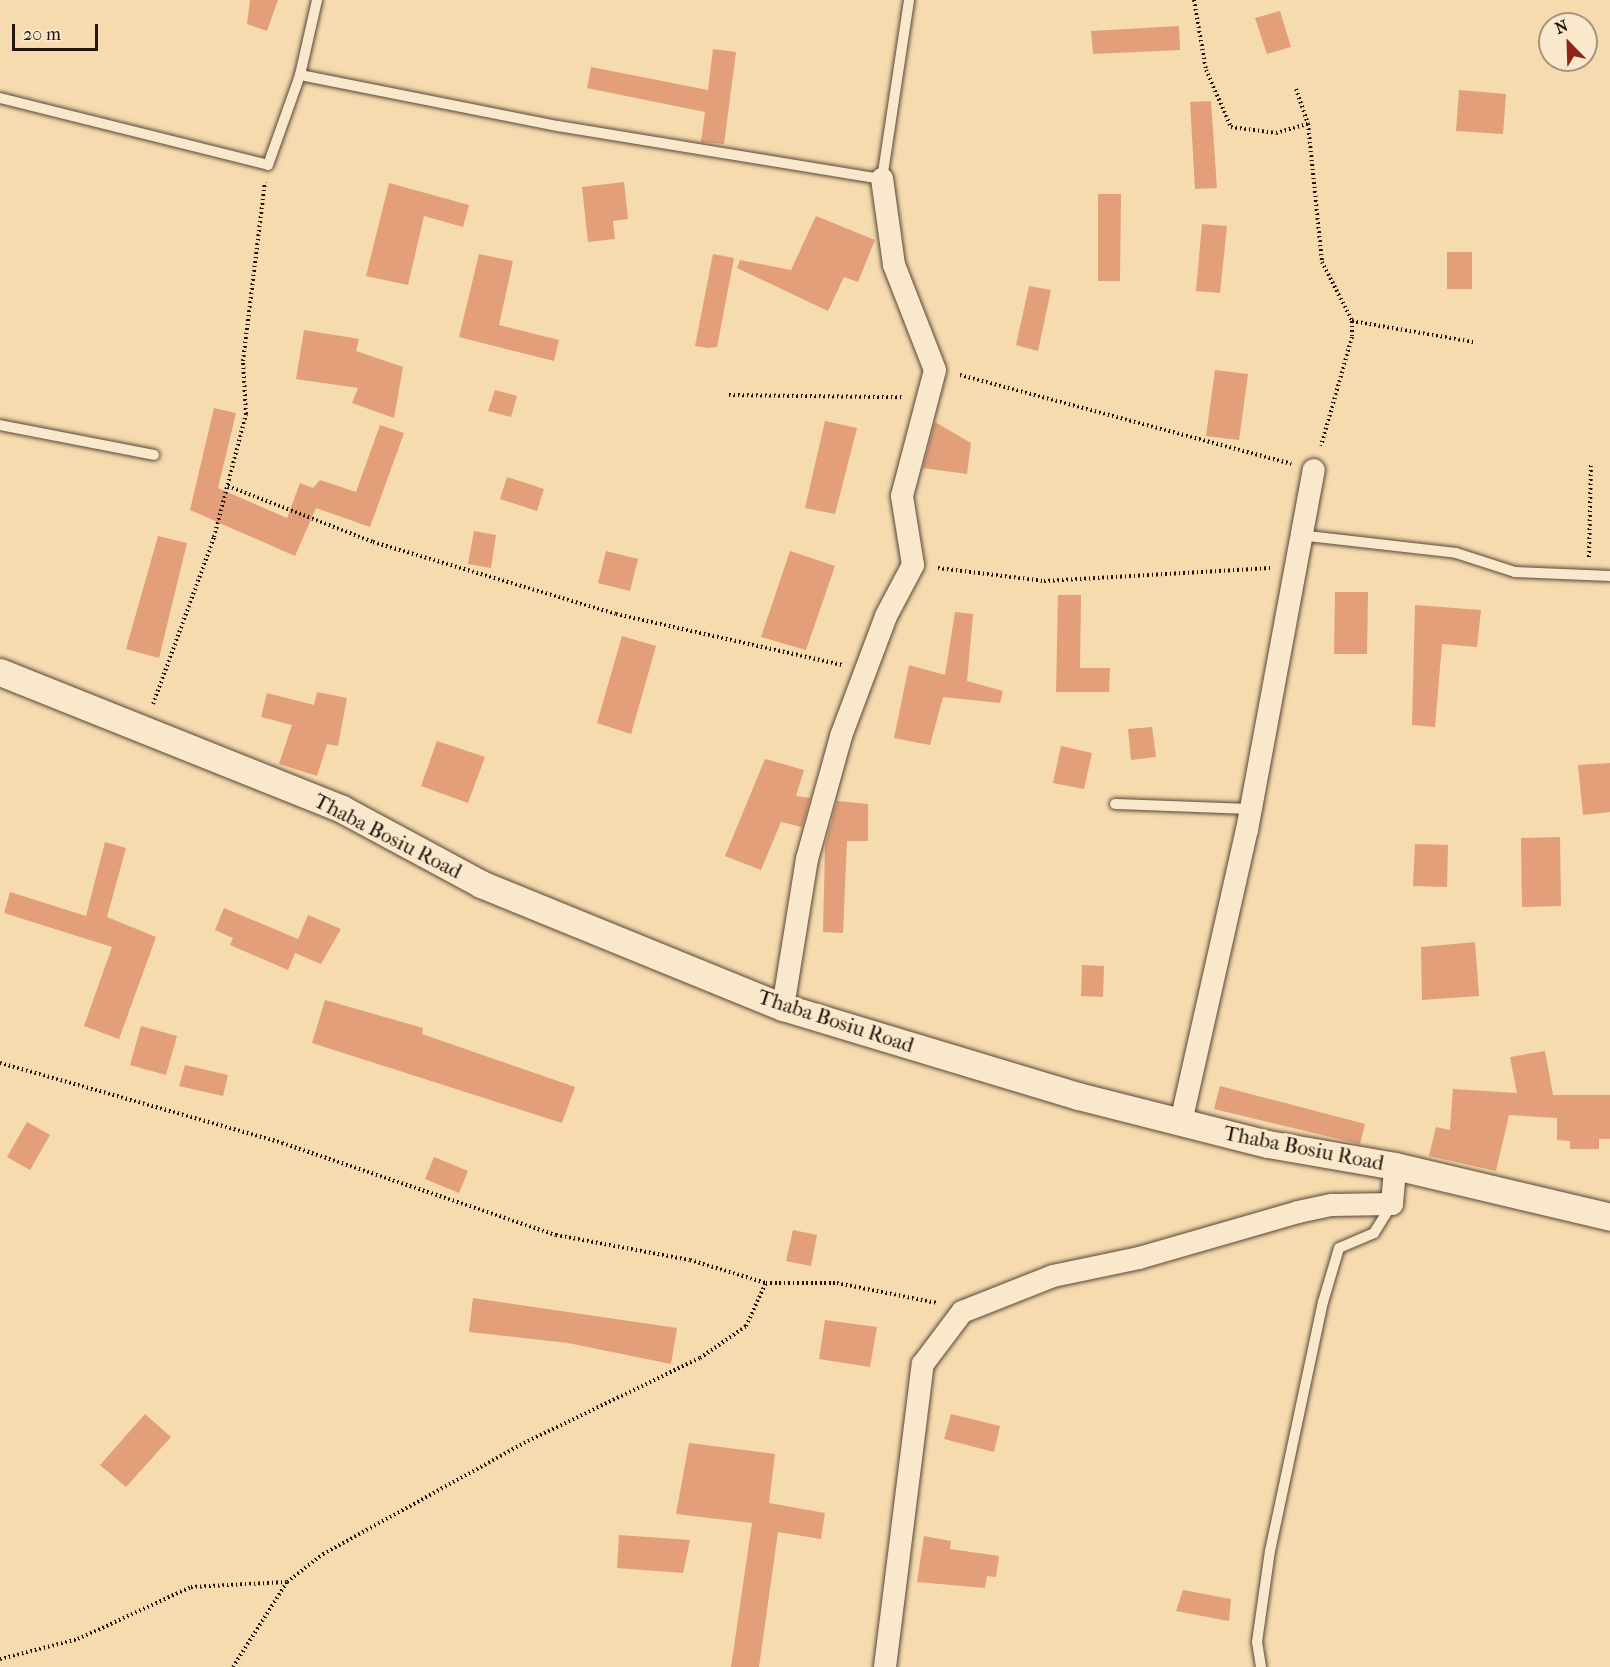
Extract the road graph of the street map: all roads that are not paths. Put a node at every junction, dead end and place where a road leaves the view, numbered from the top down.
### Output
1 (317, 0) edge
2 (909, 0) edge
3 (300, 75) junction
4 (0, 98) edge
5 (882, 179) junction
6 (0, 425) edge
7 (154, 455) dead end
8 (1314, 470) road end
9 (1299, 535) junction
10 (1610, 576) edge
11 (0, 672) edge
12 (1115, 804) dead end
13 (1251, 809) junction
14 (783, 1008) junction
15 (1181, 1122) junction
16 (1395, 1166) junction
17 (1392, 1204) junction
18 (1610, 1217) edge
19 (885, 1667) edge
20 (1261, 1667) edge

1 - 3 lane
2 - 5 lane
3 - 4 lane
3 - 5 lane
5 - 14 street
6 - 7 lane
8 - 9 street
9 - 10 lane
9 - 13 street
11 - 14 street, Thaba Bosiu Road
12 - 13 lane
13 - 15 street
14 - 15 street, Thaba Bosiu Road
15 - 16 street, Thaba Bosiu Road
16 - 17 street
16 - 18 street, Thaba Bosiu Road
17 - 19 street
17 - 20 lane

